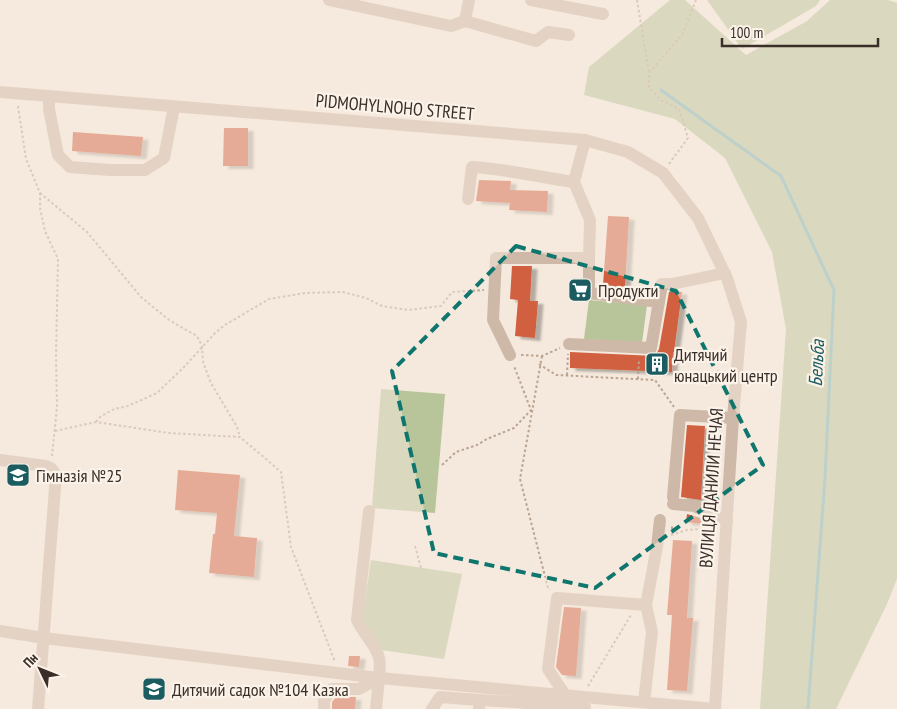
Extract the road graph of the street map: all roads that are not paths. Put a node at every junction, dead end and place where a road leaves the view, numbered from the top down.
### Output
1 (329, 0) edge
2 (469, 0) edge
3 (531, 0) edge
4 (603, 14) dead end
5 (465, 21) junction
6 (569, 36) dead end
7 (0, 92) edge
8 (49, 96) junction
9 (174, 107) junction
10 (585, 140) junction
11 (574, 182) junction
12 (468, 199) dead end
13 (589, 258) junction
14 (725, 273) junction
15 (659, 302) junction
16 (569, 344) road end
17 (510, 355) road end
18 (733, 418) junction
19 (0, 460) edge
20 (369, 511) dead end
21 (660, 520) dead end
22 (727, 523) junction
23 (646, 605) junction
24 (0, 631) edge
25 (44, 638) junction
26 (379, 678) junction
27 (565, 695) junction
28 (585, 702) edge
29 (644, 702) junction
30 (479, 704) edge
31 (627, 705) edge
32 (530, 706) edge
33 (38, 709) edge
34 (324, 709) edge
35 (376, 709) edge
36 (432, 709) edge
37 (715, 709) edge

1 - 5 street
2 - 5 street
3 - 4 street
5 - 6 street
7 - 8 street, PIDMOHYLNOHO STREET
8 - 9 street, PIDMOHYLNOHO STREET
8 - 9 street
9 - 10 street, PIDMOHYLNOHO STREET
10 - 11 street
10 - 14 street, PIDMOHYLNOHO STREET
11 - 12 street
11 - 13 street
13 - 15 street
13 - 17 street
14 - 15 street
14 - 18 street, ВУЛИЦЯ ДАНИЛИ НЕЧАЯ
15 - 16 street
18 - 22 street, ВУЛИЦЯ ДАНИЛИ НЕЧАЯ
18 - 22 street
19 - 25 street
20 - 26 street
21 - 23 street
22 - 37 street, ВУЛИЦЯ ДАНИЛИ НЕЧАЯ
23 - 27 street
23 - 29 street
24 - 25 street
25 - 26 street
25 - 33 street
26 - 27 street
26 - 34 street
26 - 35 street
27 - 28 street
28 - 31 street
28 - 32 street
29 - 31 street
29 - 37 street
30 - 32 street
30 - 36 street

